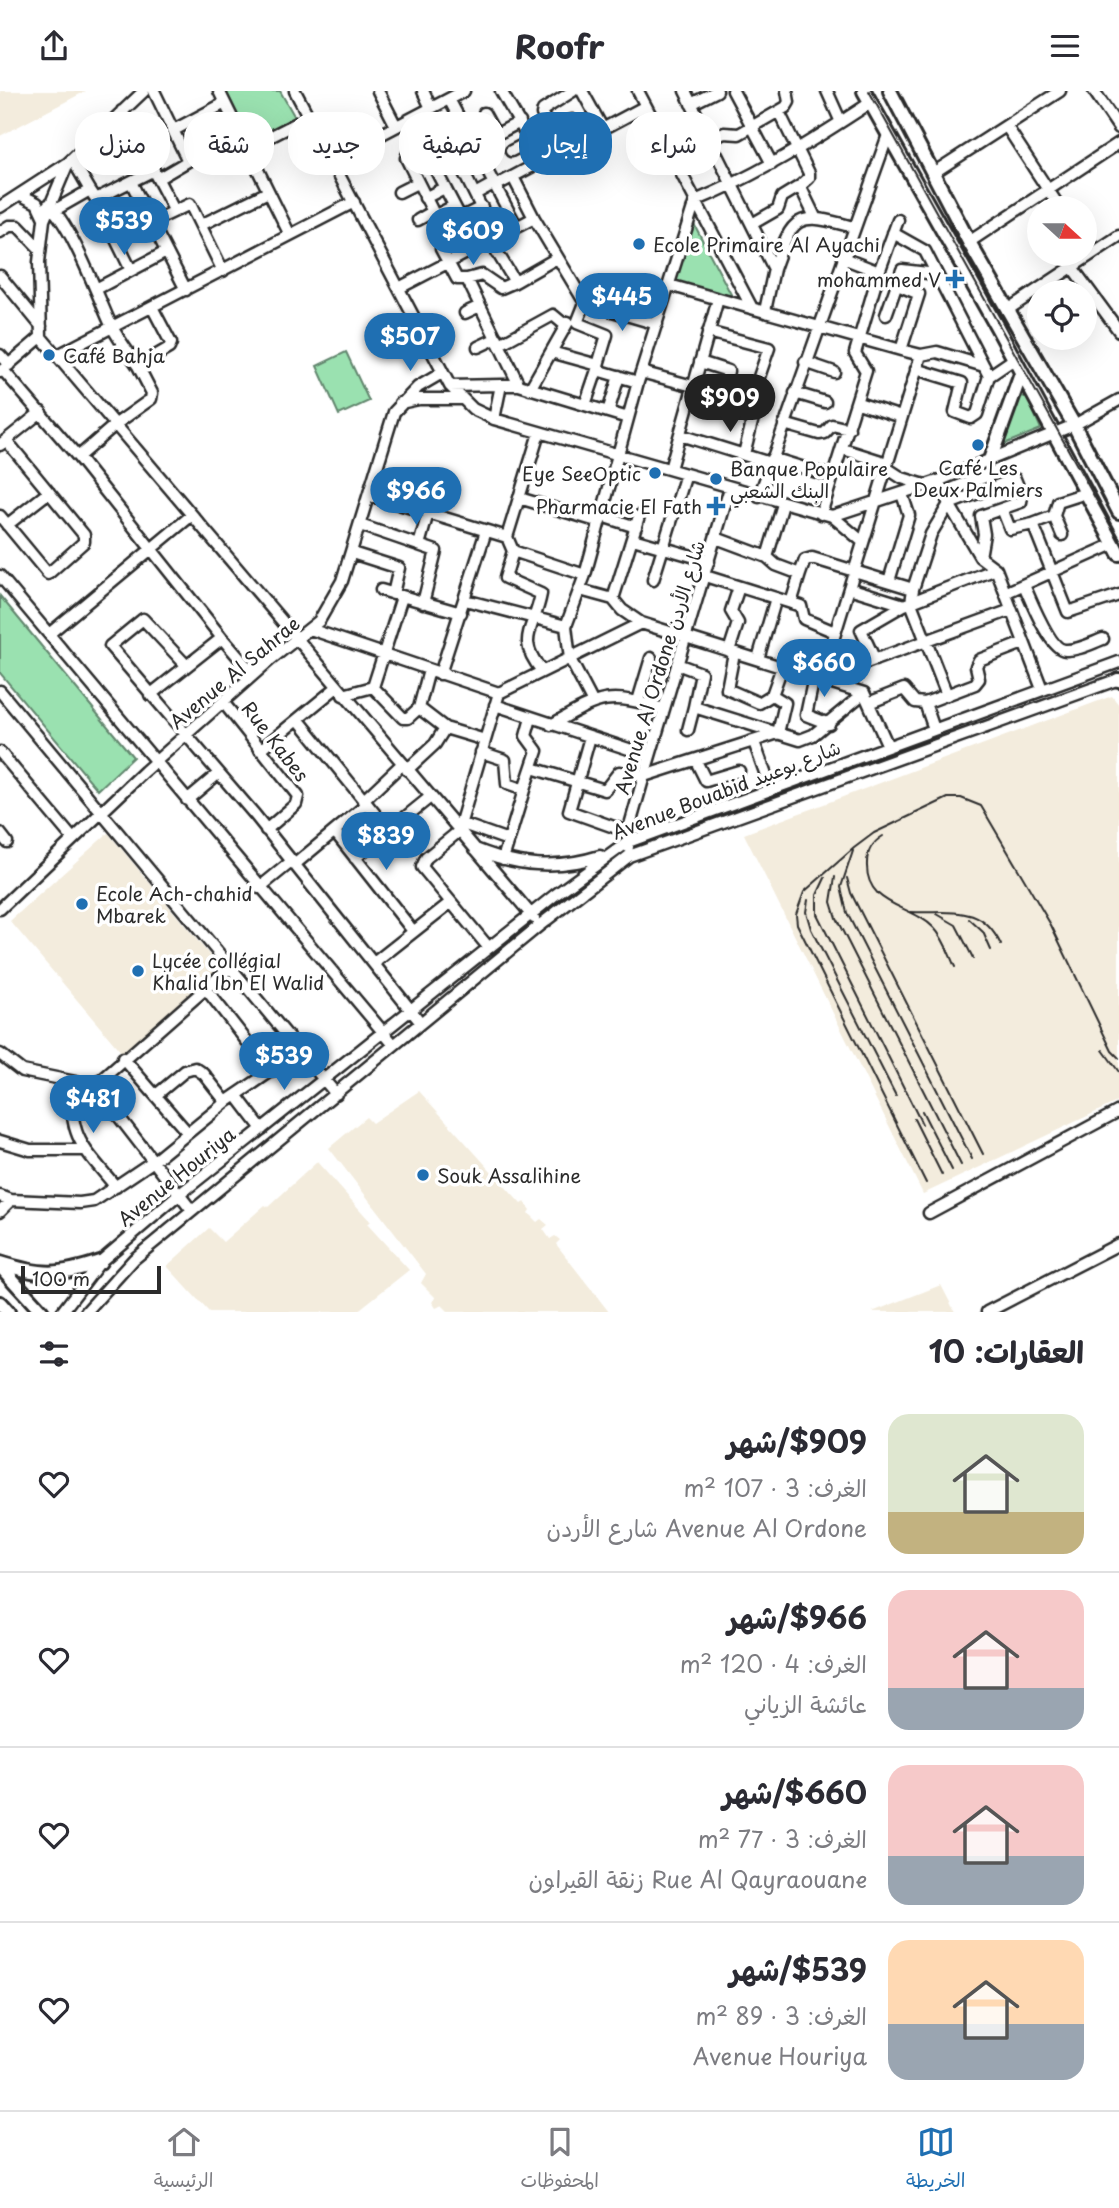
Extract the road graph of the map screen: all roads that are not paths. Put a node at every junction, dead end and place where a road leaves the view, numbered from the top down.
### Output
1 (144, 91) edge
2 (154, 91) edge
3 (219, 91) edge
4 (295, 91) edge
5 (378, 91) edge
6 (422, 91) edge
7 (464, 91) edge
8 (501, 91) edge
9 (573, 91) edge
10 (582, 91) edge
11 (638, 91) edge
12 (685, 91) edge
13 (717, 91) edge
14 (733, 91) edge
15 (786, 91) edge
16 (827, 91) edge
17 (890, 91) edge
18 (1060, 91) edge
19 (1094, 91) edge
20 (867, 97) edge
21 (449, 99) junction
22 (225, 103) junction
23 (691, 104) junction
24 (646, 106) junction
25 (431, 108) junction
26 (122, 111) joint
27 (229, 112) edge
28 (306, 112) edge
29 (457, 112) edge
30 (542, 112) edge
31 (594, 112) edge
32 (695, 112) edge
33 (779, 112) junction
34 (519, 120) edge
35 (840, 120) junction
36 (612, 124) edge
37 (751, 125) junction
38 (396, 126) junction
39 (1007, 127) junction
40 (1119, 128) edge
41 (174, 130) junction
42 (385, 132) edge
43 (721, 134) edge
44 (888, 135) junction
45 (1119, 142) edge
46 (519, 147) edge
47 (797, 150) junction
48 (511, 151) dead end
49 (70, 161) junction
50 (772, 164) junction
51 (721, 166) edge
52 (170, 168) edge
53 (933, 173) junction
54 (519, 174) edge
55 (153, 175) edge
56 (157, 175) edge
57 (259, 175) edge
58 (340, 175) edge
59 (413, 175) edge
60 (438, 175) edge
61 (465, 175) edge
62 (491, 175) edge
63 (513, 177) junction
64 (131, 182) junction
65 (417, 183) junction
66 (496, 184) junction
67 (731, 186) junction
68 (800, 186) junction
69 (444, 188) junction
70 (1049, 191) junction
71 (268, 192) junction
72 (399, 192) dead end
73 (475, 194) junction
74 (21, 195) junction
75 (93, 195) junction
76 (1052, 196) edge
77 (425, 198) junction
78 (695, 201) junction
79 (354, 202) junction
80 (454, 207) junction
81 (0, 208) edge
82 (52, 208) junction
83 (174, 209) junction
84 (433, 214) junction
85 (815, 217) junction
86 (460, 218) junction
87 (534, 218) junction
88 (898, 219) dead end
89 (44, 220) junction
90 (418, 220) dead end
91 (152, 222) junction
92 (752, 224) junction
93 (201, 225) junction
94 (517, 227) junction
95 (853, 227) junction
96 (0, 232) edge
97 (893, 233) junction
98 (290, 235) junction
99 (1119, 236) edge
100 (491, 241) junction
101 (969, 242) junction
102 (1097, 246) edge
103 (40, 249) junction
104 (477, 249) junction
105 (166, 251) junction
106 (557, 258) junction
107 (842, 258) junction
108 (448, 263) junction
109 (1072, 267) joint
110 (774, 269) junction
111 (131, 270) junction
112 (223, 271) junction
113 (879, 272) junction
114 (936, 274) junction
115 (0, 276) edge
116 (467, 279) junction
117 (515, 282) junction
118 (895, 284) junction
119 (669, 285) junction
120 (399, 288) junction
121 (96, 289) junction
122 (186, 290) junction
123 (718, 299) junction
124 (585, 303) junction
125 (480, 306) junction
126 (152, 307) junction
127 (752, 308) junction
128 (1007, 310) junction
129 (765, 311) junction
130 (465, 313) dead end
131 (886, 314) dead end
132 (577, 323) junction
133 (657, 324) junction
134 (565, 325) junction
135 (818, 326) junction
136 (113, 328) junction
137 (1119, 331) edge
138 (41, 332) junction
139 (708, 332) junction
140 (858, 338) junction
141 (498, 341) junction
142 (478, 347) dead end
143 (901, 350) junction
144 (551, 352) junction
145 (0, 355) edge
146 (58, 355) junction
147 (921, 355) junction
148 (1014, 359) junction
149 (700, 362) junction
150 (806, 362) junction
151 (138, 366) junction
152 (598, 368) junction
153 (4, 369) edge
154 (916, 369) junction
155 (986, 371) junction
156 (834, 372) dead end
157 (442, 373) junction
158 (1021, 374) junction
159 (619, 376) junction
160 (640, 377) junction
161 (501, 385) junction
162 (450, 386) junction
163 (693, 386) junction
164 (524, 387) junction
165 (795, 393) junction
166 (723, 394) junction
167 (690, 398) junction
168 (461, 399) junction
169 (1119, 400) edge
170 (825, 402) dead end
171 (400, 403) junction
172 (750, 403) junction
173 (858, 403) junction
174 (585, 405) junction
175 (41, 412) junction
176 (608, 412) junction
177 (901, 417) junction
178 (628, 418) junction
179 (494, 419) junction
180 (116, 423) junction
181 (784, 424) junction
182 (1074, 425) junction
183 (849, 429) junction
184 (1054, 432) junction
185 (538, 433) junction
186 (680, 435) junction
187 (3, 442) edge
188 (843, 449) junction
189 (619, 454) junction
190 (744, 454) junction
191 (78, 457) junction
192 (991, 457) junction
193 (771, 460) junction
194 (886, 465) junction
195 (670, 469) junction
196 (686, 474) junction
197 (833, 477) junction
198 (937, 481) junction
199 (926, 485) junction
200 (730, 488) junction
201 (49, 492) junction
202 (1086, 493) junction
203 (902, 494) junction
204 (369, 495) junction
205 (759, 497) junction
206 (519, 498) junction
207 (874, 503) junction
208 (783, 504) junction
209 (949, 504) junction
210 (1002, 509) junction
211 (1119, 512) edge
212 (428, 513) junction
213 (821, 514) junction
214 (192, 515) junction
215 (0, 516) edge
216 (832, 516) junction
217 (1054, 516) junction
218 (601, 519) junction
219 (1033, 524) junction
220 (8, 525) junction
221 (360, 525) junction
222 (486, 531) junction
223 (1062, 535) dead end
224 (507, 537) junction
225 (716, 538) junction
226 (633, 539) junction
227 (863, 542) junction
228 (419, 544) junction
229 (663, 548) junction
230 (149, 549) junction
231 (1117, 549) edge
232 (513, 551) junction
233 (352, 553) junction
234 (767, 557) junction
235 (980, 557) junction
236 (709, 562) junction
237 (996, 569) junction
238 (854, 571) junction
239 (1050, 573) junction
240 (800, 574) junction
241 (585, 575) junction
242 (0, 576) edge
243 (705, 576) junction
244 (653, 580) dead end
245 (889, 581) junction
246 (1024, 585) junction
247 (739, 587) junction
248 (849, 588) junction
249 (913, 589) junction
250 (381, 590) dead end
251 (580, 590) junction
252 (1007, 593) junction
253 (397, 595) junction
254 (1119, 595) edge
255 (776, 598) junction
256 (612, 599) junction
257 (465, 600) junction
258 (423, 603) junction
259 (791, 603) junction
260 (908, 604) junction
261 (1011, 610) junction
262 (461, 613) junction
263 (534, 619) junction
264 (641, 623) junction
265 (566, 625) junction
266 (310, 629) junction
267 (835, 632) junction
268 (49, 634) junction
269 (685, 637) junction
270 (222, 638) junction
271 (296, 639) junction
272 (1103, 639) dead end
273 (926, 643) junction
274 (1023, 643) junction
275 (732, 652) junction
276 (384, 656) junction
277 (651, 658) dead end
278 (569, 659) junction
279 (758, 659) junction
280 (827, 659) junction
281 (875, 660) junction
282 (1119, 662) edge
283 (677, 664) junction
284 (186, 665) junction
285 (782, 667) junction
286 (429, 670) junction
287 (542, 671) junction
288 (253, 674) junction
289 (440, 674) junction
290 (818, 678) junction
291 (1119, 680) edge
292 (373, 687) junction
293 (1042, 689) junction
294 (0, 691) edge
295 (340, 691) junction
296 (499, 693) junction
297 (150, 695) junction
298 (772, 695) junction
299 (947, 695) junction
300 (867, 697) junction
301 (638, 701) junction
302 (223, 702) junction
303 (9, 703) junction
304 (593, 703) junction
305 (925, 703) junction
306 (495, 705) junction
307 (694, 707) junction
308 (419, 708) junction
309 (664, 709) junction
310 (0, 711) edge
311 (531, 718) junction
312 (298, 719) junction
313 (829, 724) junction
314 (551, 725) junction
315 (445, 729) junction
316 (934, 729) junction
317 (688, 730) dead end
318 (778, 733) junction
319 (186, 735) junction
320 (590, 737) junction
321 (485, 740) junction
322 (754, 742) junction
323 (888, 746) junction
324 (260, 750) junction
325 (481, 752) junction
326 (650, 756) junction
327 (1, 757) edge
328 (696, 761) junction
329 (155, 762) junction
330 (405, 767) junction
331 (531, 768) junction
332 (739, 771) dead end
333 (219, 773) junction
334 (644, 776) junction
335 (576, 781) junction
336 (771, 789) junction
337 (524, 790) junction
338 (429, 797) junction
339 (187, 800) junction
340 (364, 803) junction
341 (100, 812) junction
342 (459, 828) junction
343 (267, 830) junction
344 (388, 830) junction
345 (335, 832) junction
346 (0, 833) edge
347 (628, 837) junction
348 (73, 839) junction
349 (508, 840) junction
350 (7, 842) dead end
351 (472, 848) junction
352 (607, 854) junction
353 (629, 856) junction
354 (355, 858) junction
355 (502, 859) junction
356 (292, 864) junction
357 (259, 888) junction
358 (450, 903) junction
359 (0, 909) edge
360 (531, 914) junction
361 (540, 925) junction
362 (413, 931) junction
363 (489, 948) junction
364 (374, 963) junction
365 (229, 968) junction
366 (206, 989) junction
367 (411, 1011) junction
368 (421, 1023) junction
369 (383, 1033) junction
370 (394, 1045) junction
371 (299, 1052) junction
372 (0, 1054) edge
373 (123, 1058) junction
374 (9, 1064) junction
375 (0, 1072) edge
376 (271, 1072) junction
377 (324, 1079) junction
378 (71, 1082) junction
379 (95, 1086) junction
380 (337, 1094) junction
381 (156, 1095) junction
382 (236, 1095) junction
383 (226, 1102) junction
384 (1119, 1111) edge
385 (262, 1129) junction
386 (187, 1132) junction
387 (0, 1141) edge
388 (86, 1150) junction
389 (155, 1160) junction
390 (116, 1187) junction
391 (180, 1194) junction
392 (5, 1198) edge
393 (0, 1211) edge
394 (192, 1211) junction
395 (929, 1213) dead end
396 (1119, 1244) edge
397 (100, 1262) junction
398 (0, 1264) edge
399 (0, 1303) edge
400 (8, 1312) edge
401 (42, 1312) edge
402 (62, 1312) edge
403 (86, 1312) edge
404 (987, 1312) edge

1 - 26 street
2 - 41 street
3 - 22 street
4 - 28 street
5 - 38 street
6 - 25 street
7 - 21 street
8 - 34 street
9 - 30 street
10 - 31 street
11 - 24 street
12 - 23 street
13 - 23 street
14 - 37 street
15 - 33 street
16 - 35 street
17 - 53 main road
18 - 39 street
19 - 40 street
20 - 35 street
20 - 44 main road
21 - 25 street
21 - 29 street
22 - 27 street
22 - 41 street
23 - 32 street
24 - 36 street
24 - 78 street
25 - 38 street
26 - 49 street
33 - 37 street
33 - 47 street
35 - 47 street
37 - 43 street
37 - 50 street
38 - 42 street
39 - 53 street
39 - 70 street
41 - 52 street
44 - 95 street
44 - 148 main road
45 - 70 street
46 - 48 street
47 - 50 street
47 - 68 street
49 - 74 street
49 - 75 street
49 - 82 street
50 - 67 street
51 - 67 street
53 - 101 main road
54 - 63 street
55 - 64 street
56 - 83 street
57 - 71 street
58 - 79 street
59 - 65 street
60 - 69 street
61 - 73 street
62 - 66 street
63 - 66 street
63 - 87 street
64 - 75 street
64 - 91 street
65 - 72 street
65 - 77 street
66 - 73 street
66 - 94 street
67 - 78 street
67 - 92 street
68 - 85 street
68 - 92 street
69 - 77 street
69 - 80 street
70 - 76 street
70 - 101 street
71 - 93 street
71 - 98 street
73 - 86 street
74 - 81 street
74 - 89 street
75 - 82 street
75 - 111 street
77 - 84 street
78 - 119 street
78 - 127 street
79 - 98 street
79 - 120 street
80 - 84 street
80 - 86 street
82 - 89 street
82 - 121 street
83 - 91 street
83 - 93 street
84 - 90 street
84 - 108 street
85 - 95 street
85 - 110 street
86 - 104 street
87 - 94 street
87 - 106 street
88 - 97 street
89 - 103 street
91 - 105 street
92 - 110 street
93 - 112 street
94 - 100 street
95 - 107 street
96 - 103 street
97 - 113 street
97 - 114 street
98 - 112 street
99 - 102 street
100 - 104 street
100 - 117 street
101 - 128 main road
103 - 138 street
104 - 108 street
105 - 111 street
105 - 122 street
106 - 117 street
106 - 124 street
107 - 113 street
107 - 135 street
108 - 116 street
108 - 120 street
109 - 128 street
109 - 137 street
110 - 129 street
111 - 121 street
112 - 122 street
113 - 140 street
114 - 118 street
114 - 155 street
115 - 138 street
116 - 117 street
116 - 125 street
118 - 131 street
118 - 143 street
119 - 123 street
119 - 133 street
120 - 157 street
121 - 136 street
122 - 126 street
123 - 127 street
123 - 139 street
124 - 132 street
124 - 133 street
125 - 130 street
125 - 141 street
126 - 136 street
126 - 151 street
127 - 129 street
128 - 182 main road
129 - 135 street
132 - 134 street
132 - 152 street
133 - 160 street
134 - 141 street
134 - 144 street
135 - 140 street
135 - 150 street
136 - 146 street
136 - 151 street
138 - 146 street
138 - 153 street
139 - 149 street
139 - 172 street
140 - 143 street
140 - 173 street
141 - 142 street
141 - 164 street
143 - 147 street
144 - 152 street
144 - 164 street
145 - 153 street
146 - 180 street
147 - 154 street
147 - 155 street
148 - 155 street
148 - 158 main road
149 - 163 street
149 - 166 street
150 - 156 street
150 - 165 street
151 - 180 street
152 - 159 street
152 - 174 street
153 - 175 street
154 - 155 street
154 - 177 street
157 - 162 street
157 - 171 street, Avenue Al Sahrae
158 - 184 main road
158 - 192 main road
159 - 160 street
159 - 176 street
160 - 163 street
160 - 178 street
161 - 162 street
161 - 164 street
161 - 179 street
162 - 168 street
163 - 167 street
164 - 174 street
165 - 170 street
165 - 181 street
166 - 167 street
166 - 172 street
167 - 186 street
168 - 171 street
168 - 179 street
169 - 182 street
171 - 204 street, Avenue Al Sahrae
172 - 190 street
173 - 177 street
173 - 183 street
174 - 176 street
175 - 187 street
175 - 191 street
176 - 178 street
177 - 194 street
178 - 189 street
179 - 185 street
180 - 191 street
180 - 214 street
181 - 183 street
181 - 193 street
182 - 184 street
182 - 211 main road
183 - 188 street
184 - 192 street
184 - 202 main road
185 - 189 street
185 - 206 street
186 - 190 street
186 - 195 street
187 - 201 street
188 - 194 street
188 - 197 street
189 - 195 street
189 - 218 street
190 - 193 street
191 - 230 street
192 - 198 street
193 - 197 street
193 - 205 street
194 - 199 street
194 - 207 street
195 - 196 street
196 - 200 street
196 - 229 street
197 - 213 street
198 - 199 street
198 - 209 street
199 - 203 street
200 - 205 street
200 - 225 street, Avenue Al Ordone شارع الأردن
201 - 220 street
201 - 220 street
202 - 217 street
202 - 231 main road
203 - 207 street
203 - 245 street
204 - 212 street
204 - 221 street, Avenue Al Sahrae
205 - 208 street
206 - 218 street
206 - 224 street
207 - 216 street
207 - 227 street
208 - 213 street
208 - 234 street
209 - 210 street
209 - 235 street
209 - 249 street
210 - 219 street
210 - 235 street
212 - 222 street
212 - 228 street
213 - 216 street
214 - 230 street
214 - 271 street
215 - 220 street
216 - 227 street
217 - 219 street
217 - 223 street
218 - 226 street
218 - 241 street
219 - 239 street
221 - 228 street
221 - 233 street, Avenue Al Sahrae
222 - 224 street
222 - 257 street
224 - 232 street
225 - 234 street
225 - 236 street, Avenue Al Ordone شارع الأردن
226 - 229 street
226 - 256 street
227 - 238 street
228 - 258 street
229 - 236 street
229 - 244 street
230 - 268 street
230 - 270 street
231 - 239 street
232 - 241 street
232 - 263 street
233 - 253 street
233 - 266 street, Avenue Al Sahrae
234 - 240 street
235 - 237 street
236 - 243 street, Avenue Al Ordone شارع الأردن
237 - 252 street
237 - 260 street
238 - 240 street
238 - 245 street
238 - 248 street
239 - 246 street
239 - 254 street
240 - 259 street
241 - 251 street
242 - 268 street
243 - 247 street
243 - 269 street, Avenue Al Ordone شارع الأردن
245 - 249 street
246 - 252 street
246 - 272 street
247 - 255 street
247 - 275 street
248 - 260 street
248 - 267 street
249 - 260 street
250 - 253 street
251 - 256 street
251 - 265 street
252 - 261 street
253 - 258 street
253 - 276 street
255 - 259 street
255 - 279 street
256 - 264 street
257 - 262 street
257 - 263 street
258 - 262 street
259 - 267 street
260 - 273 street
260 - 281 street
261 - 273 street
261 - 274 street
262 - 289 street
263 - 265 street
263 - 287 street
264 - 269 street
264 - 278 street
265 - 278 street
266 - 271 street, Avenue Al Sahrae
266 - 276 street
267 - 280 street
268 - 329 street
269 - 275 street
269 - 283 street, Avenue Al Ordone شارع الأردن
270 - 284 street
270 - 288 street
271 - 288 street, Avenue Al Sahrae
271 - 295 street
273 - 281 street
273 - 299 street
274 - 293 street
274 - 299 street
275 - 279 street
275 - 298 street
276 - 286 street
276 - 292 street
277 - 301 street
278 - 287 street
278 - 304 street
279 - 285 street
280 - 281 street
280 - 290 street
282 - 293 street, Avenue Bouabid شارع بوعبيد
283 - 307 street
283 - 309 street, Avenue Al Ordone شارع الأردن
284 - 297 street
284 - 297 street
285 - 290 street
285 - 298 street
286 - 289 street
286 - 308 street
287 - 296 street
288 - 302 street, Avenue Al Sahrae
289 - 296 street
290 - 300 street
290 - 313 street
291 - 353 street, Avenue Bouabid شارع بوعبيد
292 - 295 street
292 - 308 street
293 - 316 street, Avenue Bouabid شارع بوعبيد
294 - 303 street
295 - 312 street
295 - 330 street
296 - 306 street
297 - 319 street
298 - 318 street
299 - 305 street
300 - 305 street
300 - 313 street
300 - 323 street
301 - 304 street
301 - 309 street
302 - 319 street, Avenue Al Sahrae
302 - 324 street, Rue Kabes
303 - 310 street
303 - 341 street
304 - 314 street
305 - 316 street
306 - 311 street
306 - 321 street
307 - 317 street
307 - 318 street
308 - 315 street
309 - 326 street, Avenue Al Ordone شارع الأردن
311 - 314 street
311 - 331 street
312 - 324 street
312 - 340 street
313 - 318 street
314 - 320 street
315 - 321 street
315 - 330 street
316 - 323 street, Avenue Bouabid شارع بوعبيد
318 - 322 street
319 - 329 street, Avenue Al Sahrae
319 - 333 street
320 - 326 street
320 - 335 street
321 - 325 street
322 - 328 street
322 - 336 street
323 - 336 street, Avenue Bouabid شارع بوعبيد
324 - 343 street, Rue Kabes
325 - 337 street
325 - 342 street
326 - 334 street, Avenue Al Ordone شارع الأردن
327 - 348 street
328 - 332 street
328 - 334 street
329 - 339 street
329 - 341 street, Avenue Al Sahrae
330 - 338 street
330 - 340 street
331 - 335 street
331 - 337 street
333 - 339 street
333 - 343 street
334 - 335 street
334 - 347 street, Avenue Al Ordone شارع الأردن
335 - 347 street
336 - 347 street, Avenue Bouabid شارع بوعبيد
337 - 349 street
338 - 342 street
338 - 344 street
339 - 357 street
340 - 344 street
340 - 345 street
341 - 348 street, Avenue Al Sahrae
341 - 365 street
342 - 349 street
342 - 351 street
342 - 358 street
343 - 356 street
344 - 354 street
345 - 354 street
345 - 356 street
346 - 350 street
347 - 352 street, Avenue Bouabid شارع بوعبيد
347 - 353 street, Avenue Al Ordone شارع الأردن
348 - 359 street, Avenue Al Sahrae
349 - 355 street
351 - 355 street
351 - 360 street
352 - 355 street
352 - 360 street, Avenue Bouabid شارع بوعبيد
353 - 361 street, Avenue Bouabid شارع بوعبيد
354 - 362 street
356 - 357 street
356 - 364 street
357 - 369 street
358 - 362 street
358 - 363 street
360 - 361 street
360 - 363 street, Avenue Bouabid شارع بوعبيد
361 - 368 street, Avenue Bouabid شارع بوعبيد
362 - 364 street
363 - 367 street, Avenue Bouabid شارع بوعبيد
364 - 367 street
365 - 366 street
365 - 371 street
366 - 373 street
366 - 376 street
367 - 368 street
367 - 369 street, Avenue Bouabid شارع بوعبيد
368 - 370 street, Avenue Bouabid شارع بوعبيد
369 - 370 street
369 - 377 street, Avenue Bouabid شارع بوعبيد
370 - 380 street, Avenue Bouabid شارع بوعبيد
371 - 376 street
371 - 377 street
372 - 374 street
373 - 379 street
373 - 381 street
374 - 375 street
374 - 378 street
376 - 382 street
377 - 380 street
377 - 385 street, Avenue Houriya
378 - 379 street
378 - 388 street
379 - 389 street
380 - 394 street, Avenue Houriya
381 - 383 street
381 - 386 street
382 - 383 street
382 - 385 street
383 - 386 street
384 - 395 street
385 - 391 street, Avenue Houriya
386 - 389 street
387 - 388 street
388 - 390 street
389 - 390 street
389 - 391 street
390 - 392 street
391 - 394 street
391 - 397 street, Avenue Houriya
392 - 393 street
394 - 403 street, Avenue Houriya
396 - 404 street
397 - 398 main road
397 - 402 street, Avenue Houriya
398 - 401 main road
399 - 400 main road

